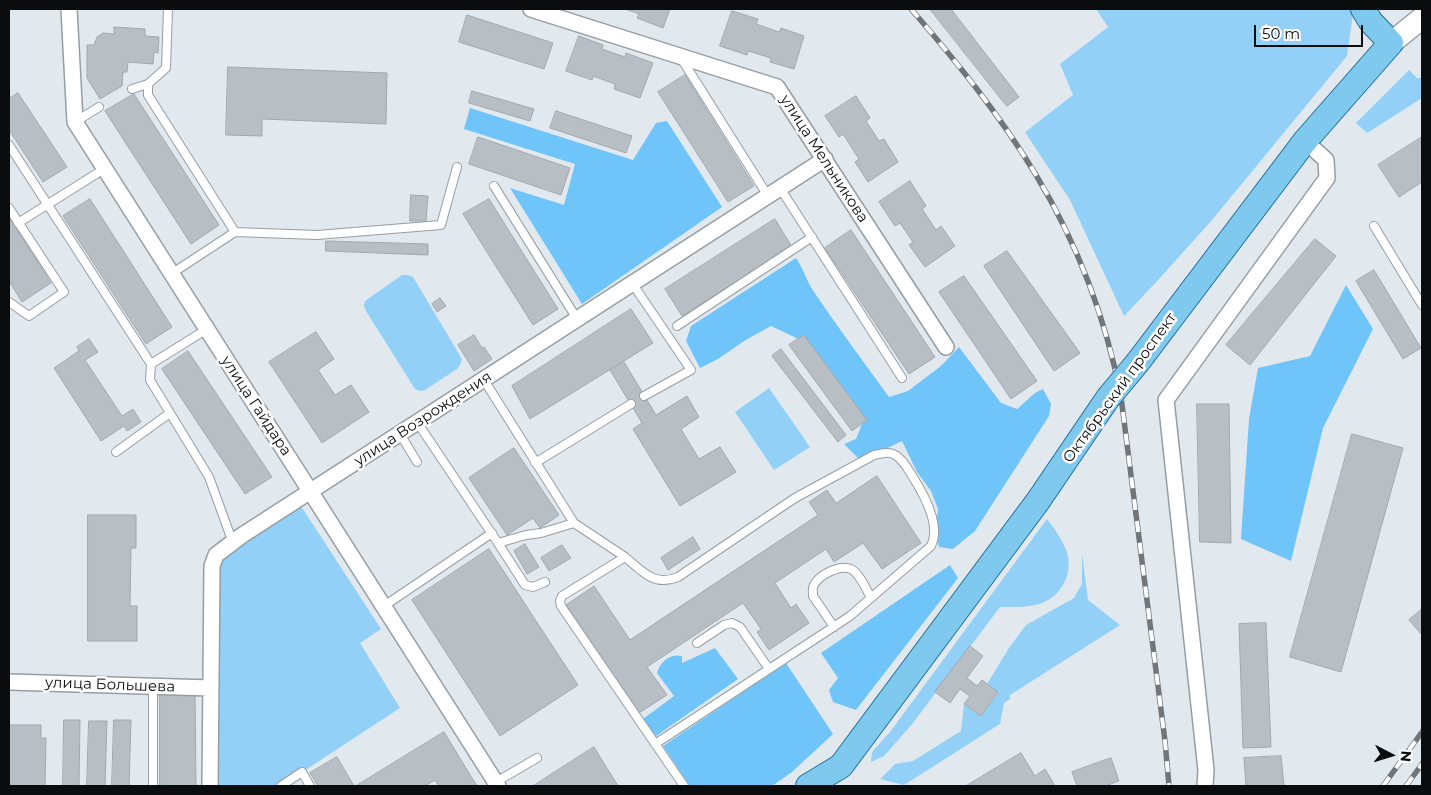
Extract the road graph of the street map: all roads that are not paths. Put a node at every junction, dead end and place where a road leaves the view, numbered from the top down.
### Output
1 (69, 9) edge
2 (168, 9) edge
3 (531, 9) edge
4 (1363, 9) edge
5 (1422, 18) edge
6 (1391, 43) junction
7 (680, 56) junction
8 (148, 84) junction
9 (132, 89) dead end
10 (99, 107) dead end
11 (74, 122) junction
12 (1305, 141) junction
13 (9, 145) edge
14 (825, 159) junction
15 (457, 167) dead end
16 (104, 169) junction
17 (494, 186) dead end
18 (774, 192) junction
19 (48, 204) junction
20 (9, 208) edge
21 (18, 223) junction
22 (1374, 226) dead end
23 (234, 232) junction
24 (812, 237) junction
25 (171, 274) junction
26 (632, 283) junction
27 (9, 302) edge
28 (1422, 304) edge
29 (577, 319) junction
30 (677, 326) dead end
31 (207, 330) junction
32 (946, 347) dead end
33 (151, 364) junction
34 (902, 378) dead end
35 (484, 380) junction
36 (644, 396) dead end
37 (631, 404) dead end
38 (170, 413) junction
39 (417, 422) junction
40 (400, 434) junction
41 (116, 452) dead end
42 (417, 462) dead end
43 (535, 463) junction
44 (310, 492) junction
45 (574, 523) junction
46 (492, 533) junction
47 (232, 543) junction
48 (498, 543) junction
49 (625, 557) junction
50 (545, 582) dead end
51 (871, 598) junction
52 (384, 606) junction
53 (834, 627) junction
54 (696, 644) dead end
55 (769, 669) junction
56 (9, 682) edge
57 (153, 686) junction
58 (211, 688) junction
59 (655, 744) junction
60 (537, 758) dead end
61 (497, 784) edge
62 (152, 786) edge
63 (210, 786) edge
64 (281, 786) edge
65 (310, 786) edge
66 (684, 786) edge
67 (808, 786) edge
68 (1205, 786) edge

1 - 11 street
2 - 8 lane
3 - 7 street, улица Мельникова
4 - 6 main road
5 - 6 main road, Октябрьский проспект
6 - 12 main road, Октябрьский проспект
7 - 14 street, улица Мельникова
7 - 18 lane
8 - 9 lane
8 - 23 lane
10 - 11 lane
11 - 16 street, улица Гайдара
12 - 67 main road, Октябрьский проспект, bridge
12 - 68 street
13 - 19 lane
14 - 18 street, улица Возрождения
14 - 32 street, улица Мельникова
15 - 23 lane
16 - 19 lane
16 - 25 street, улица Гайдара
17 - 29 lane
18 - 24 lane
18 - 26 street, улица Возрождения
19 - 21 lane
19 - 33 lane
20 - 21 lane
21 - 27 lane
22 - 28 lane
23 - 25 lane
24 - 30 lane
24 - 34 lane
25 - 31 street, улица Гайдара
26 - 29 street, улица Возрождения
26 - 36 lane
29 - 35 street, улица Возрождения
31 - 33 lane
31 - 44 street, улица Гайдара
33 - 38 lane
35 - 39 street, улица Возрождения
35 - 43 lane
37 - 43 lane
38 - 41 lane
38 - 47 lane
39 - 40 street, улица Возрождения
39 - 46 lane
40 - 42 lane
40 - 44 street, улица Возрождения
43 - 45 lane
44 - 47 street, улица Возрождения
44 - 52 street, улица Гайдара
45 - 48 lane
45 - 49 lane
46 - 48 lane
46 - 52 lane
47 - 58 street, улица Возрождения
48 - 50 lane
49 - 51 lane
49 - 59 lane
51 - 53 lane
51 - 53 lane
52 - 61 street, улица Гайдара
53 - 55 lane
54 - 55 lane
55 - 59 lane
56 - 57 street, улица Большева
57 - 58 street, улица Большева
57 - 62 lane
58 - 63 street, улица Возрождения
59 - 66 lane
60 - 61 lane
64 - 65 lane

